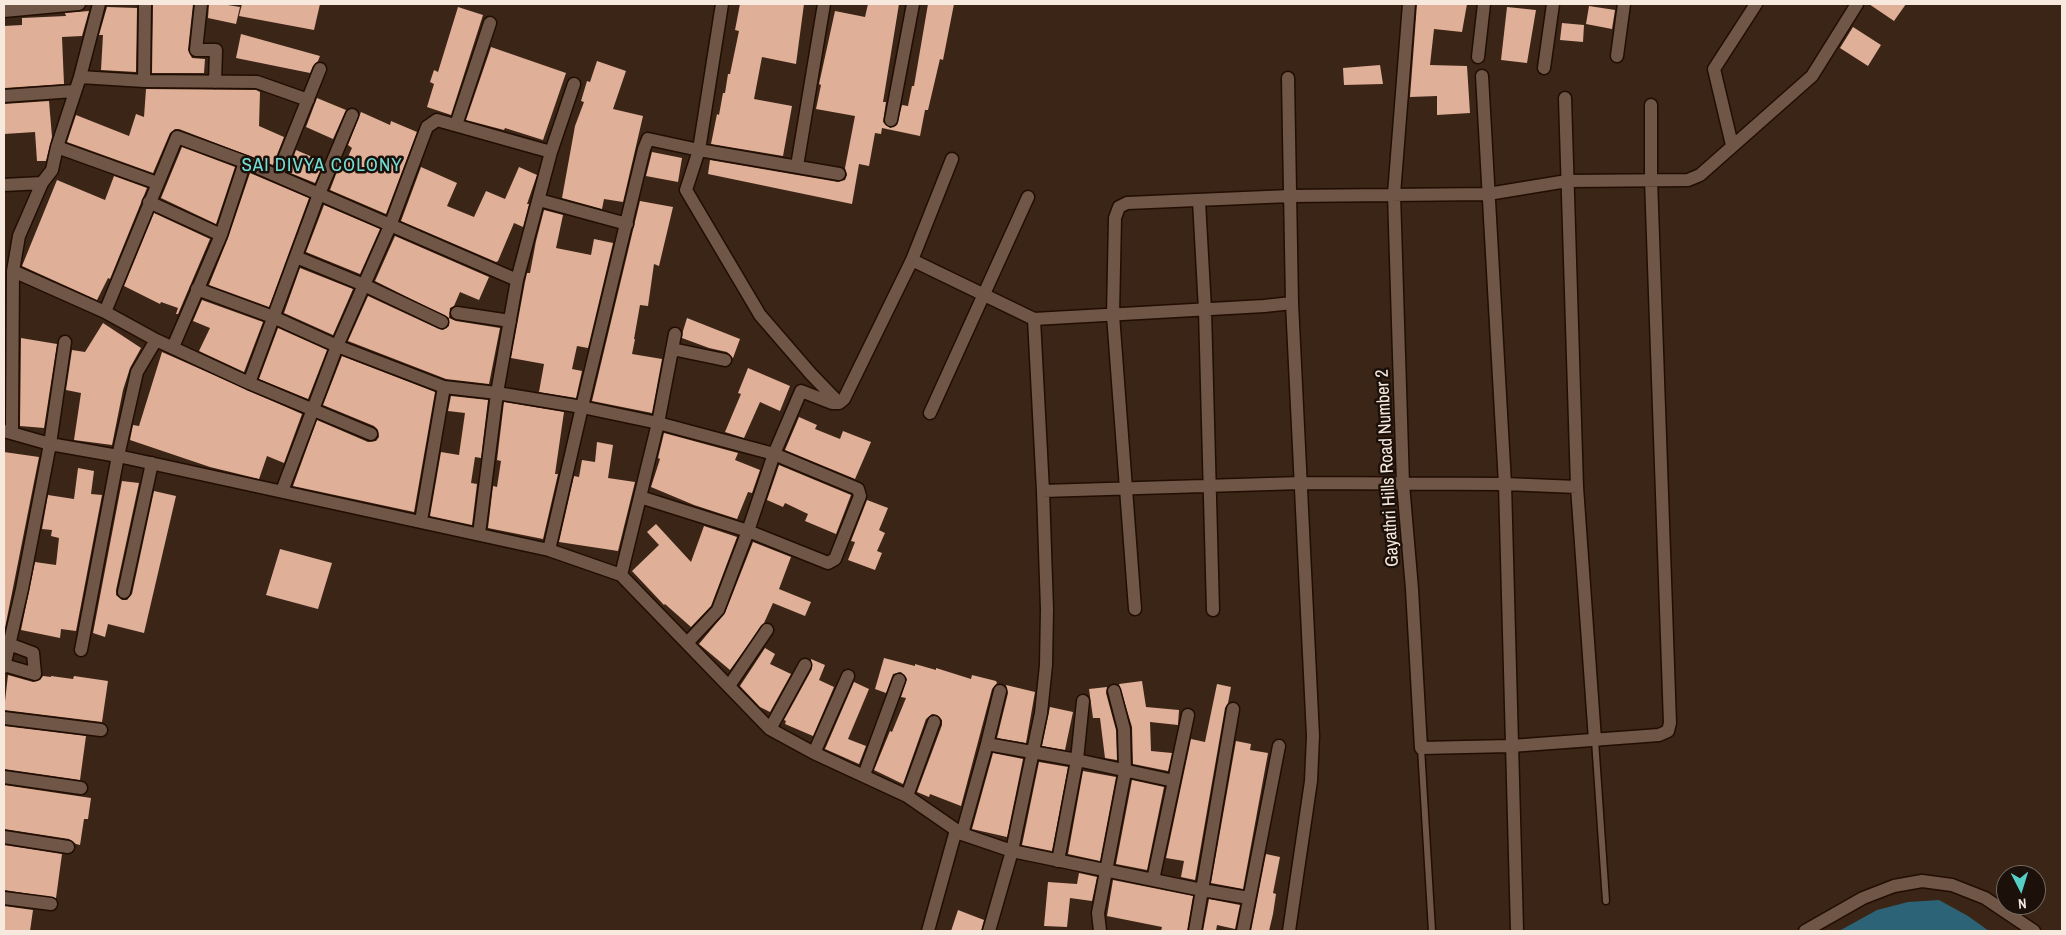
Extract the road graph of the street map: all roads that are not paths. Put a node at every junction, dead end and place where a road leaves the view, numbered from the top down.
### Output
1 (79, 4) edge
2 (99, 4) edge
3 (145, 4) edge
4 (202, 4) edge
5 (722, 4) edge
6 (824, 4) edge
7 (913, 4) edge
8 (1408, 4) edge
9 (1484, 4) edge
10 (1553, 4) edge
11 (1624, 4) edge
12 (1756, 4) edge
13 (1857, 4) edge
14 (4, 11) edge
15 (490, 23) dead end
16 (1617, 56) dead end
17 (1478, 57) dead end
18 (1544, 68) dead end
19 (320, 69) dead end
20 (1482, 76) dead end
21 (80, 77) junction
22 (1288, 78) dead end
23 (144, 81) junction
24 (215, 82) junction
25 (574, 84) dead end
26 (74, 91) junction
27 (4, 96) edge
28 (1564, 98) dead end
29 (308, 100) junction
30 (1651, 104) dead end
31 (352, 115) dead end
32 (891, 120) dead end
33 (456, 125) junction
34 (1732, 145) junction
35 (57, 147) junction
36 (699, 150) junction
37 (551, 152) junction
38 (952, 159) dead end
39 (245, 162) junction
40 (797, 166) junction
41 (839, 174) dead end
42 (278, 176) junction
43 (1651, 179) junction
44 (1567, 181) junction
45 (42, 183) junction
46 (157, 184) junction
47 (4, 185) edge
48 (319, 194) junction
49 (1394, 194) junction
50 (1488, 194) junction
51 (1290, 196) junction
52 (1028, 197) dead end
53 (539, 200) junction
54 (1199, 201) junction
55 (149, 202) junction
56 (627, 224) junction
57 (390, 226) junction
58 (221, 235) junction
59 (296, 257) junction
60 (912, 260) junction
61 (13, 271) junction
62 (517, 280) junction
63 (364, 285) junction
64 (197, 288) junction
65 (984, 295) junction
66 (1292, 303) junction
67 (1206, 310) junction
68 (105, 312) junction
69 (457, 313) dead end
70 (1113, 315) junction
71 (273, 317) junction
72 (1034, 319) junction
73 (510, 321) junction
74 (442, 322) dead end
75 (675, 334) dead end
76 (156, 340) junction
77 (66, 342) dead end
78 (337, 346) junction
79 (173, 347) junction
80 (672, 349) junction
81 (725, 360) dead end
82 (249, 383) junction
83 (444, 387) junction
84 (497, 393) junction
85 (839, 403) junction
86 (582, 407) junction
87 (313, 409) junction
88 (930, 413) dead end
89 (658, 422) junction
90 (8, 432) edge
91 (371, 434) dead end
92 (50, 444) junction
93 (774, 454) junction
94 (118, 456) junction
95 (152, 463) junction
96 (1301, 483) junction
97 (1403, 484) junction
98 (1504, 484) junction
99 (1210, 485) junction
100 (1577, 487) junction
101 (1126, 488) junction
102 (1043, 490) junction
103 (282, 491) junction
104 (640, 497) junction
105 (421, 521) junction
106 (748, 531) junction
107 (479, 534) junction
108 (549, 550) junction
109 (622, 575) junction
110 (124, 592) dead end
111 (1135, 609) dead end
112 (1213, 610) dead end
113 (767, 630) dead end
114 (687, 643) junction
115 (9, 644) junction
116 (81, 650) dead end
117 (805, 665) dead end
118 (4, 666) edge
119 (848, 676) dead end
120 (899, 680) dead end
121 (729, 686) junction
122 (1000, 691) dead end
123 (1114, 691) dead end
124 (1083, 701) dead end
125 (1233, 709) dead end
126 (1188, 715) dead end
127 (4, 718) edge
128 (934, 722) dead end
129 (770, 729) junction
130 (101, 730) dead end
131 (1595, 740) junction
132 (987, 744) junction
133 (1279, 746) dead end
134 (1511, 746) junction
135 (1421, 748) junction
136 (814, 753) junction
137 (1032, 753) junction
138 (1077, 760) junction
139 (1125, 772) junction
140 (864, 775) junction
141 (4, 777) edge
142 (1174, 781) junction
143 (81, 788) dead end
144 (907, 796) junction
145 (959, 832) junction
146 (4, 837) edge
147 (68, 847) dead end
148 (1012, 850) junction
149 (1058, 860) junction
150 (1105, 870) junction
151 (1153, 880) junction
152 (1202, 890) junction
153 (4, 898) edge
154 (1249, 898) junction
155 (1606, 901) dead end
156 (51, 904) dead end
157 (1517, 929) dead end
158 (928, 931) edge
159 (989, 931) edge
160 (1100, 931) edge
161 (1195, 931) edge
162 (1243, 931) edge
163 (1289, 931) edge
164 (1432, 931) edge
165 (1805, 931) edge
166 (2034, 931) edge

1 - 14 street
2 - 21 street
3 - 23 street
4 - 24 street
5 - 36 street
6 - 40 street
7 - 32 street
8 - 49 street, Gayathri Hills Road Number 2
9 - 17 street
10 - 18 street
11 - 16 street
12 - 34 street
13 - 34 street
15 - 33 street
19 - 29 street
20 - 50 street
21 - 23 street
21 - 26 street
22 - 51 street
23 - 24 street
24 - 29 street
25 - 37 street
26 - 27 street
26 - 35 street
28 - 44 street
29 - 42 street
30 - 43 street
31 - 48 street
33 - 37 street
33 - 57 street
34 - 43 street
35 - 45 street
35 - 46 street
36 - 40 street
36 - 56 street
36 - 85 street
37 - 53 street
38 - 60 street
39 - 42 street
39 - 46 street
39 - 58 street
40 - 41 street
42 - 48 street
43 - 44 street
43 - 131 street
44 - 50 street
44 - 100 street
45 - 47 street
45 - 61 street
46 - 55 street
48 - 57 street
48 - 59 street
49 - 50 street
49 - 51 street
49 - 97 street, Gayathri Hills Road Number 2
50 - 98 street
51 - 54 street
51 - 66 street
52 - 65 street
53 - 56 street
53 - 62 street
54 - 67 street
54 - 70 street
55 - 58 street
55 - 68 street
56 - 86 street
57 - 62 street
57 - 63 street
58 - 64 street
59 - 63 street
59 - 71 street
60 - 65 street
60 - 85 street
61 - 68 street
61 - 90 street
62 - 73 street
63 - 74 street
63 - 78 street
64 - 71 street
64 - 79 street
65 - 72 street
65 - 88 street
66 - 67 street
66 - 96 street
67 - 70 street
67 - 99 street
68 - 76 street
69 - 73 street
70 - 72 street
70 - 101 street
71 - 78 street
71 - 82 street
72 - 102 street
73 - 84 street
75 - 80 street
76 - 79 street
76 - 94 street
77 - 92 street
78 - 83 street
78 - 87 street
79 - 82 street
80 - 81 street
80 - 89 street
82 - 87 street
83 - 84 street
83 - 105 street
84 - 86 street
84 - 107 street
85 - 93 street
86 - 89 street
86 - 108 street
87 - 91 street
87 - 103 street
89 - 93 street
89 - 104 street
90 - 92 street
92 - 94 street
92 - 115 street
93 - 106 street
93 - 106 street
94 - 95 street
94 - 116 street
95 - 103 street
95 - 110 street
96 - 97 street
96 - 99 street
96 - 163 street
97 - 98 street
97 - 135 street, Gayathri Hills Road Number 2
98 - 100 street
98 - 134 street
99 - 101 street
99 - 112 street
100 - 131 street
101 - 102 street
101 - 111 street
102 - 137 street
103 - 105 street
104 - 106 street
104 - 109 street
105 - 107 street
106 - 114 street
107 - 108 street
108 - 109 street
109 - 114 street
113 - 121 street
114 - 121 street
115 - 118 street
115 - 118 street
117 - 129 street
119 - 136 street
120 - 140 street
121 - 129 street
122 - 132 street
123 - 139 street
124 - 138 street
125 - 152 street
126 - 142 street
127 - 130 street
128 - 144 street
129 - 136 street
131 - 134 street
131 - 155 lane
132 - 137 street
132 - 145 street
133 - 154 street
134 - 135 street
134 - 157 street
135 - 164 lane, Gayathri Hills Road Number 2
136 - 140 street
137 - 138 street
137 - 148 street
138 - 139 street
138 - 149 street
139 - 142 street
139 - 150 street
140 - 144 street
141 - 143 street
142 - 151 street
144 - 145 street
145 - 148 street
145 - 158 street
146 - 147 street
148 - 149 street
148 - 159 street
149 - 150 street
150 - 151 street
150 - 160 street
151 - 152 street
152 - 154 street
152 - 161 street
153 - 156 street
154 - 162 street
165 - 166 street

